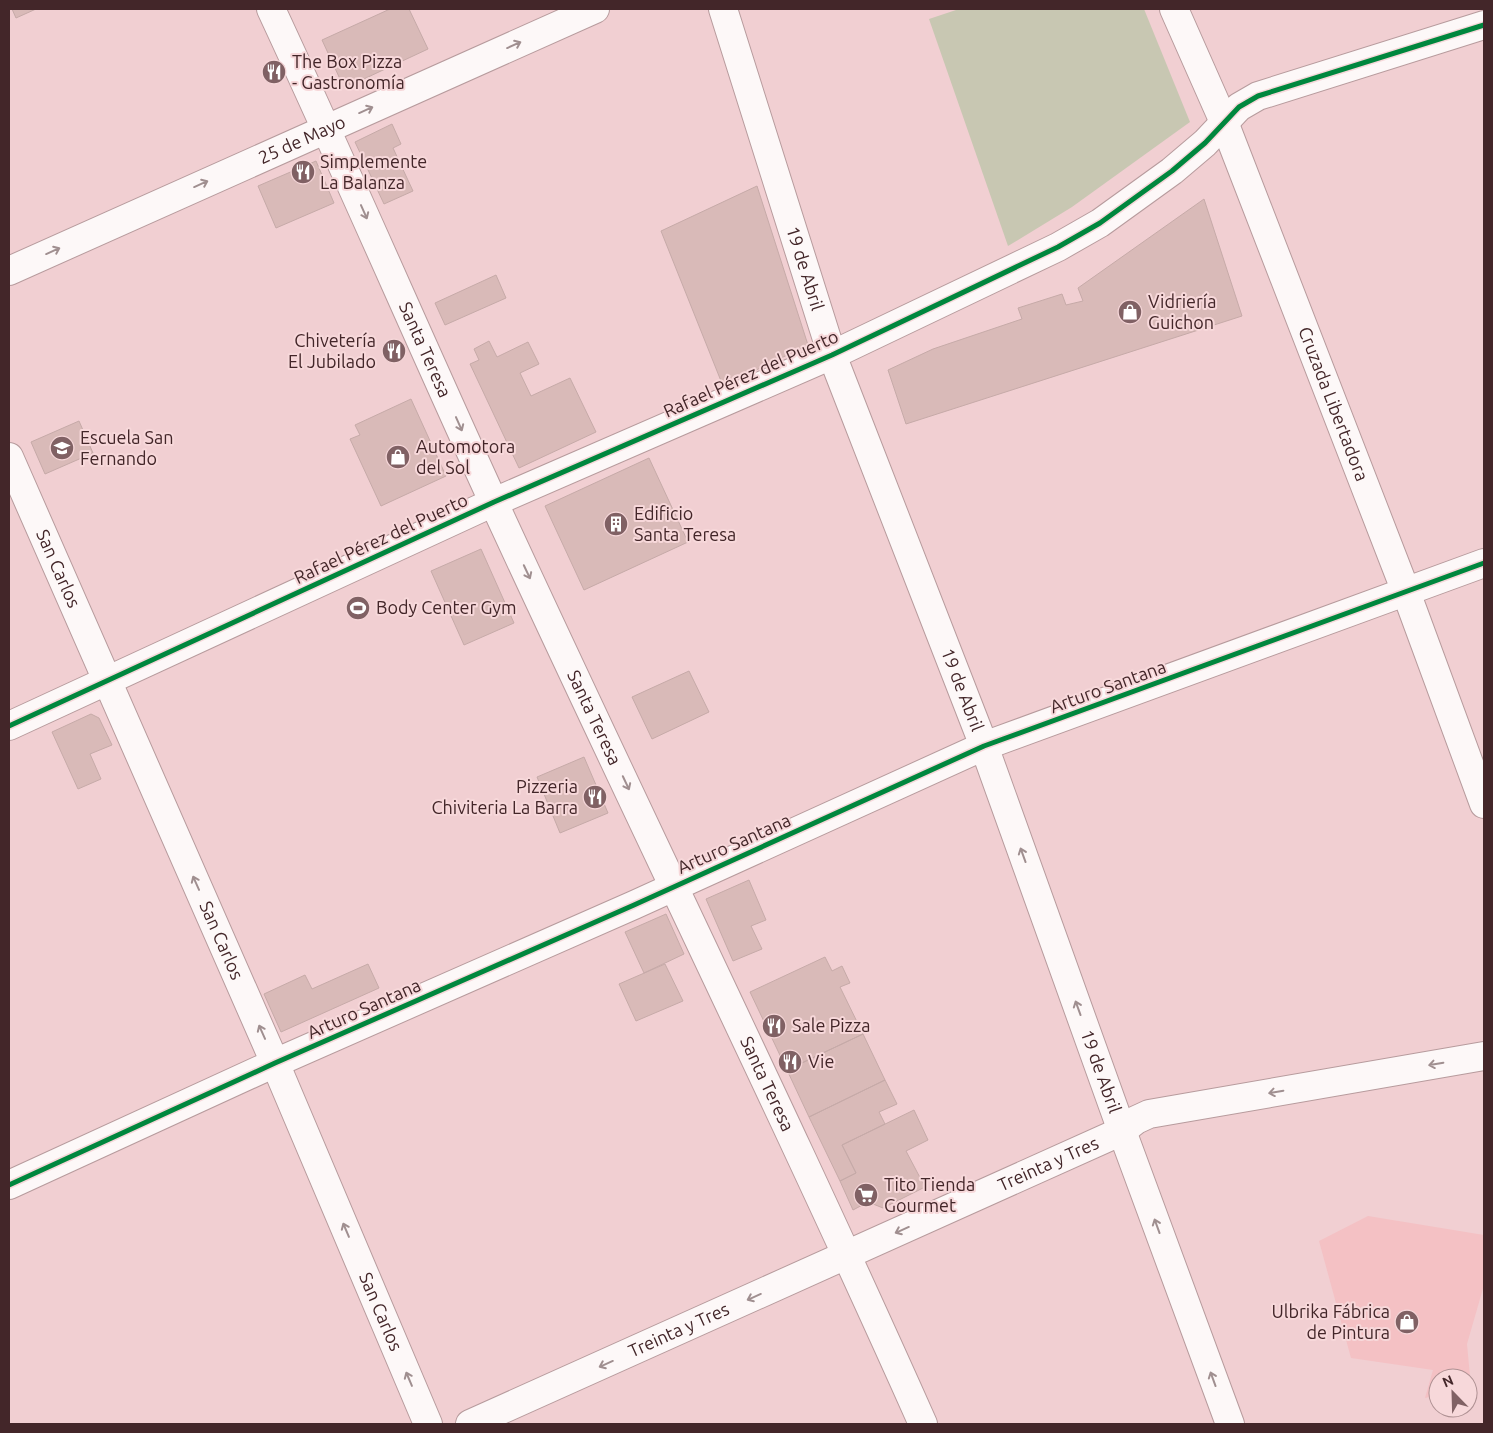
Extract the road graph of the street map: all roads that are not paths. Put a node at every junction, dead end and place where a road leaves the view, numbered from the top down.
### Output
1 (271, 9) edge
2 (595, 9) edge
3 (723, 9) edge
4 (1174, 9) edge
5 (1484, 25) edge
6 (1224, 122) junction
7 (326, 128) junction
8 (9, 270) edge
9 (832, 355) junction
10 (9, 457) edge
11 (494, 502) junction
12 (1484, 563) edge
13 (1406, 592) junction
14 (106, 682) junction
15 (9, 726) edge
16 (984, 746) junction
17 (1484, 804) edge
18 (675, 886) junction
19 (1484, 1056) edge
20 (275, 1063) junction
21 (1122, 1131) junction
22 (9, 1185) edge
23 (847, 1255) junction
24 (428, 1424) edge
25 (470, 1424) edge
26 (923, 1424) edge
27 (1230, 1424) edge

1 - 7 street, Santa Teresa
7 -> 2 street, 25 de Mayo
3 - 9 street, 19 de Abril
4 - 6 street, Cruzada Libertadora
5 - 6 street, Rafael Pérez del Puerto
6 - 9 street, Rafael Pérez del Puerto
6 - 13 street, Cruzada Libertadora
8 -> 7 street, 25 de Mayo
7 -> 11 street, Santa Teresa
9 - 11 street, Rafael Pérez del Puerto
9 - 16 street, 19 de Abril
10 - 14 street, San Carlos
11 - 14 street, Rafael Pérez del Puerto
11 -> 18 street, Santa Teresa
12 - 13 street, Arturo Santana
13 - 16 street, Arturo Santana
13 - 17 street, Cruzada Libertadora
14 - 15 street, Rafael Pérez del Puerto
20 -> 14 street, San Carlos
16 - 18 street, Arturo Santana
21 -> 16 street, 19 de Abril
18 - 20 street, Arturo Santana
18 - 23 street, Santa Teresa
19 -> 21 street, Treinta y Tres
20 - 22 street, Arturo Santana
24 -> 20 street, San Carlos
21 -> 23 street, Treinta y Tres
27 -> 21 street, 19 de Abril
23 -> 25 street, Treinta y Tres
23 - 26 street, Santa Teresa

